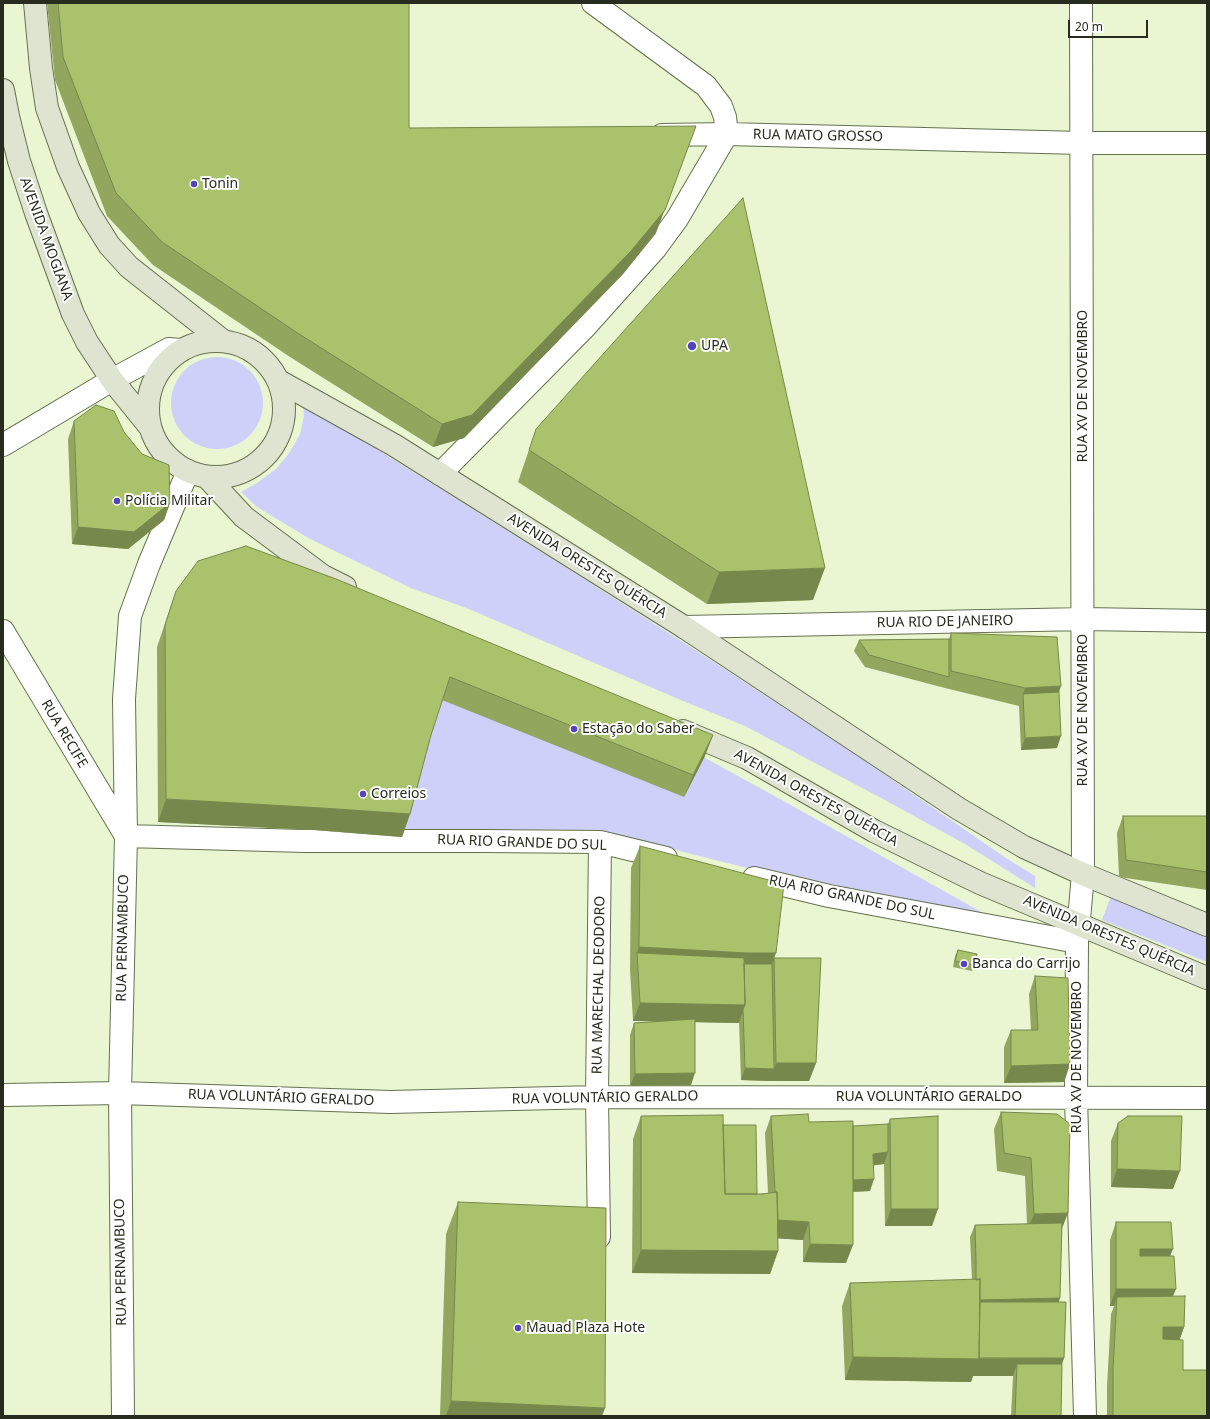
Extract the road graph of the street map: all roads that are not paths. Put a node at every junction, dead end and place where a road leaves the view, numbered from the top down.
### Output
1 (35, 3) edge
2 (593, 3) edge
3 (1081, 3) edge
4 (3, 90) edge
5 (727, 134) junction
6 (641, 135) edge
7 (1082, 143) junction
8 (1207, 143) edge
9 (223, 341) junction
10 (181, 350) junction
11 (112, 380) junction
12 (279, 381) junction
13 (150, 427) junction
14 (3, 445) edge
15 (198, 474) junction
16 (440, 474) junction
17 (366, 597) edge
18 (1084, 619) junction
19 (1207, 621) edge
20 (684, 627) junction
21 (3, 631) edge
22 (666, 724) edge
23 (126, 836) junction
24 (600, 842) junction
25 (684, 862) edge
26 (737, 874) edge
27 (1083, 874) junction
28 (1207, 924) edge
29 (1077, 932) junction
30 (1207, 978) edge
31 (120, 1093) junction
32 (3, 1095) edge
33 (597, 1097) junction
34 (1076, 1097) junction
35 (1207, 1098) edge
36 (599, 1256) edge
37 (123, 1416) edge
38 (1085, 1416) edge

1 - 9 main road
2 - 5 street
3 - 7 street, RUA XV DE NOVEMBRO
4 - 11 main road, AVENIDA MOGIANA
5 - 6 street, RUA MATO GROSSO
5 - 7 street, RUA MATO GROSSO
5 - 16 street
7 - 8 street, RUA MATO GROSSO
7 - 18 street, RUA XV DE NOVEMBRO
9 - 10 main road
9 - 12 main road
10 - 11 street
10 - 13 main road
11 - 13 main road, AVENIDA MOGIANA
11 - 14 street
12 - 15 main road
12 - 16 main road, AVENIDA ORESTES QUÉRCIA
13 - 15 main road
15 - 17 main road
15 - 23 street, RUA PERNAMBUCO
16 - 20 main road, AVENIDA ORESTES QUÉRCIA
18 - 19 street, RUA RIO DE JANEIRO
18 - 20 street, RUA RIO DE JANEIRO
18 - 27 street, RUA XV DE NOVEMBRO
20 - 27 main road, AVENIDA ORESTES QUÉRCIA
21 - 23 street, RUA RECIFE
22 - 29 main road, AVENIDA ORESTES QUÉRCIA
23 - 24 street, RUA RIO GRANDE DO SUL
23 - 31 street, RUA PERNAMBUCO
24 - 25 street, RUA RIO GRANDE DO SUL
24 - 33 street, RUA MARECHAL DEODORO
26 - 29 street, RUA RIO GRANDE DO SUL
27 - 28 main road, AVENIDA ORESTES QUÉRCIA
27 - 29 street, RUA XV DE NOVEMBRO
29 - 30 main road, AVENIDA ORESTES QUÉRCIA
29 - 34 street, RUA XV DE NOVEMBRO
31 - 32 street, RUA VOLUNTÁRIO GERALDO
31 - 33 street, RUA VOLUNTÁRIO GERALDO
31 - 37 street, RUA PERNAMBUCO
33 - 34 street, RUA VOLUNTÁRIO GERALDO
33 - 36 street, RUA MARECHAL DEODORO
34 - 35 street, RUA VOLUNTÁRIO GERALDO
34 - 38 street, RUA XV DE NOVEMBRO

